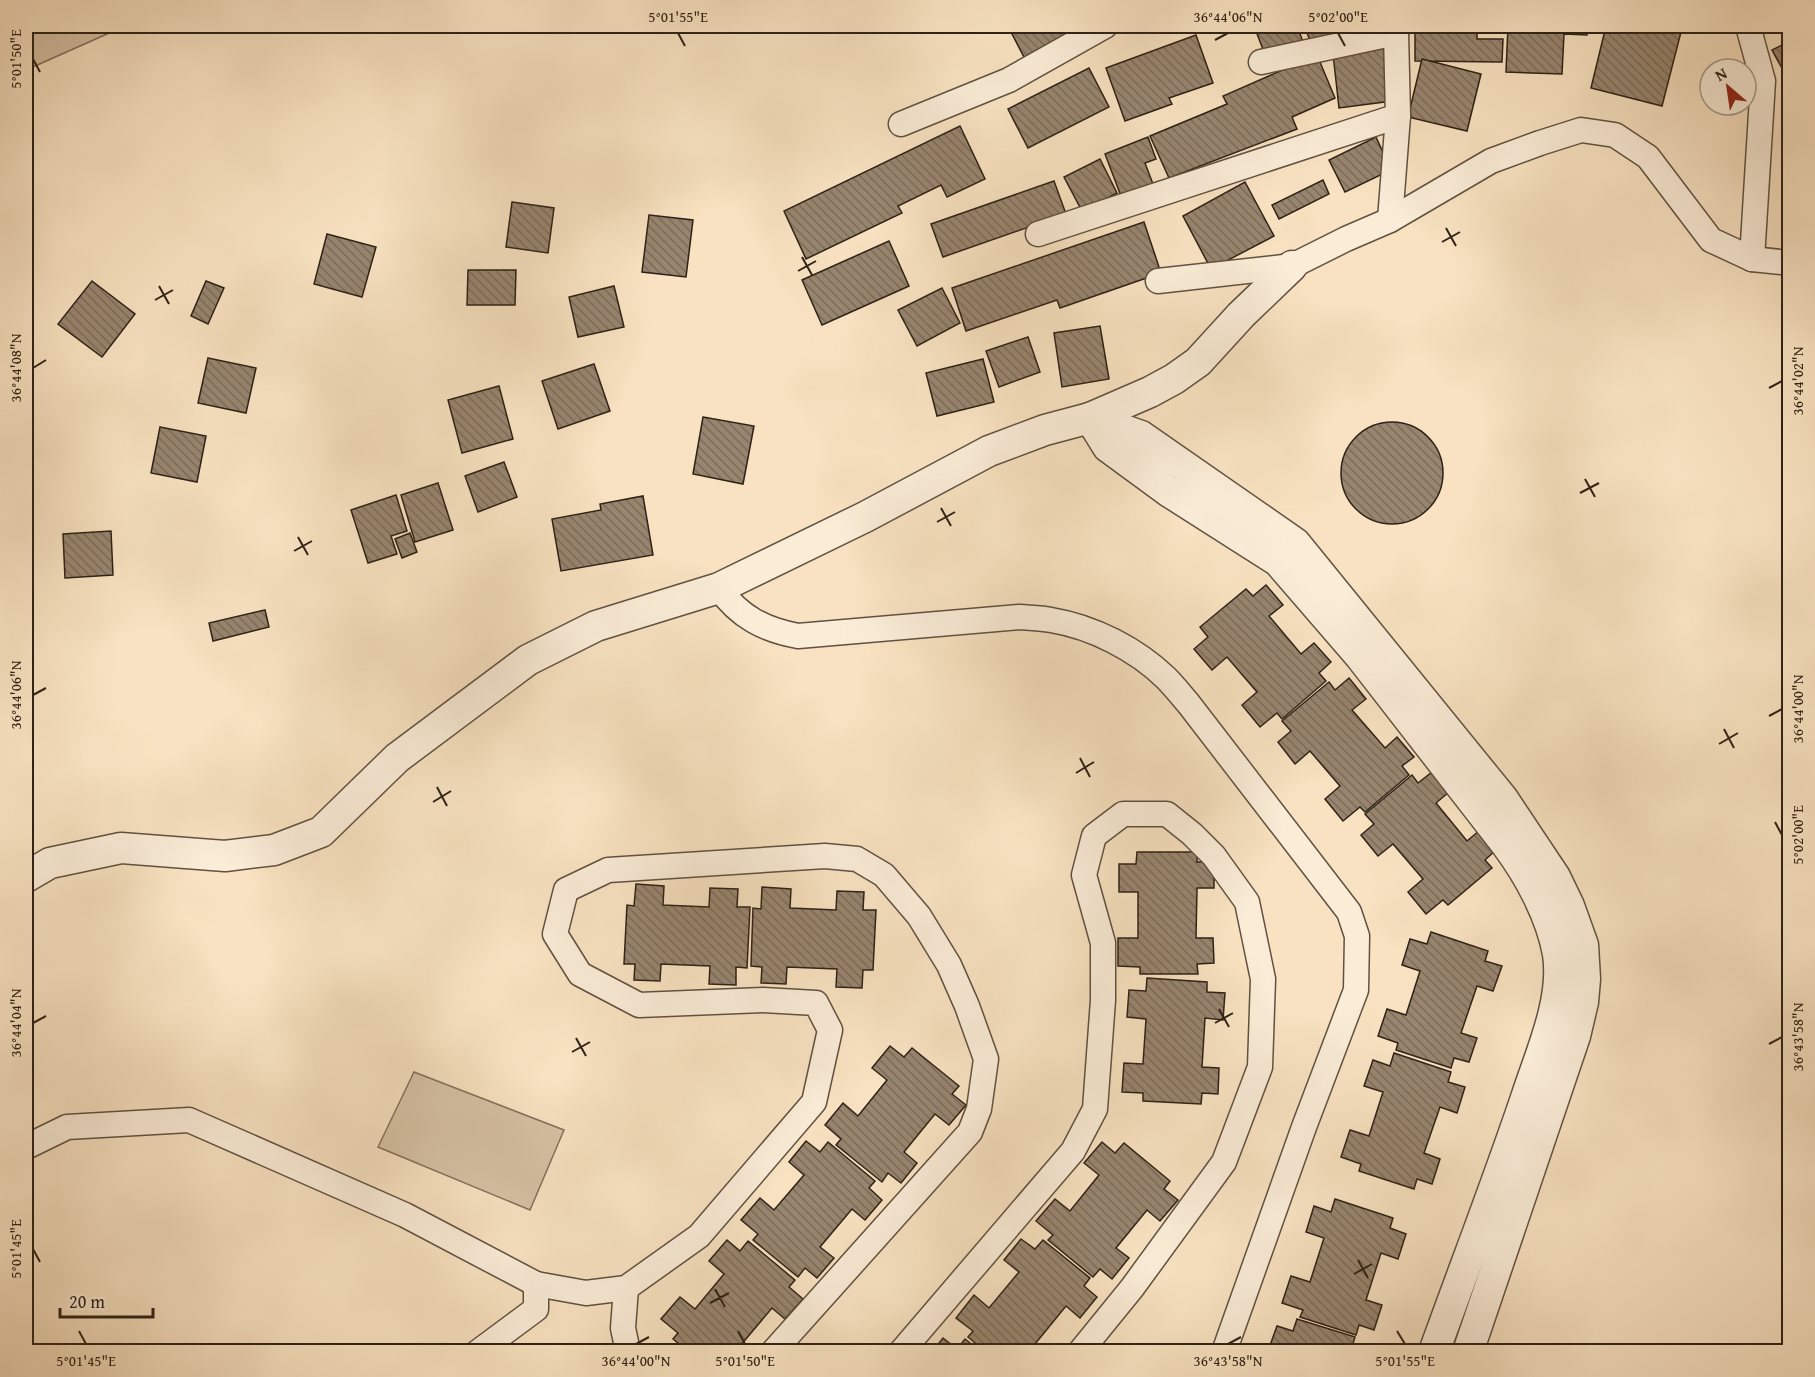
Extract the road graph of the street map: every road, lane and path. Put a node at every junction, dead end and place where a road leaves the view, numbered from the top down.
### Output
1 (1105, 26) edge
2 (1748, 26) edge
3 (1397, 29) edge
4 (1261, 62) dead end
5 (1398, 116) junction
6 (901, 124) dead end
7 (1390, 220) junction
8 (1038, 234) dead end
9 (1752, 259) junction
10 (1790, 263) edge
11 (1292, 266) junction
12 (1158, 281) dead end
13 (1090, 418) junction
14 (719, 588) junction
15 (26, 877) edge
16 (26, 1147) edge
17 (536, 1284) junction
18 (626, 1288) junction
19 (478, 1352) edge
20 (628, 1352) edge
21 (773, 1352) edge
22 (901, 1352) edge
23 (1080, 1352) edge
24 (1224, 1352) edge
25 (1434, 1352) edge
26 (1468, 1352) edge

1 - 6 street
2 - 9 street
3 - 4 street
3 - 5 street
5 - 7 street
5 - 8 street
7 - 9 street
7 - 11 street
9 - 10 street
11 - 12 street
11 - 13 street
13 - 14 street
13 - 25 street
13 - 26 street
14 - 15 street
14 - 24 street
16 - 17 street
17 - 18 street
17 - 19 street
18 - 20 street
18 - 21 street
22 - 23 street

